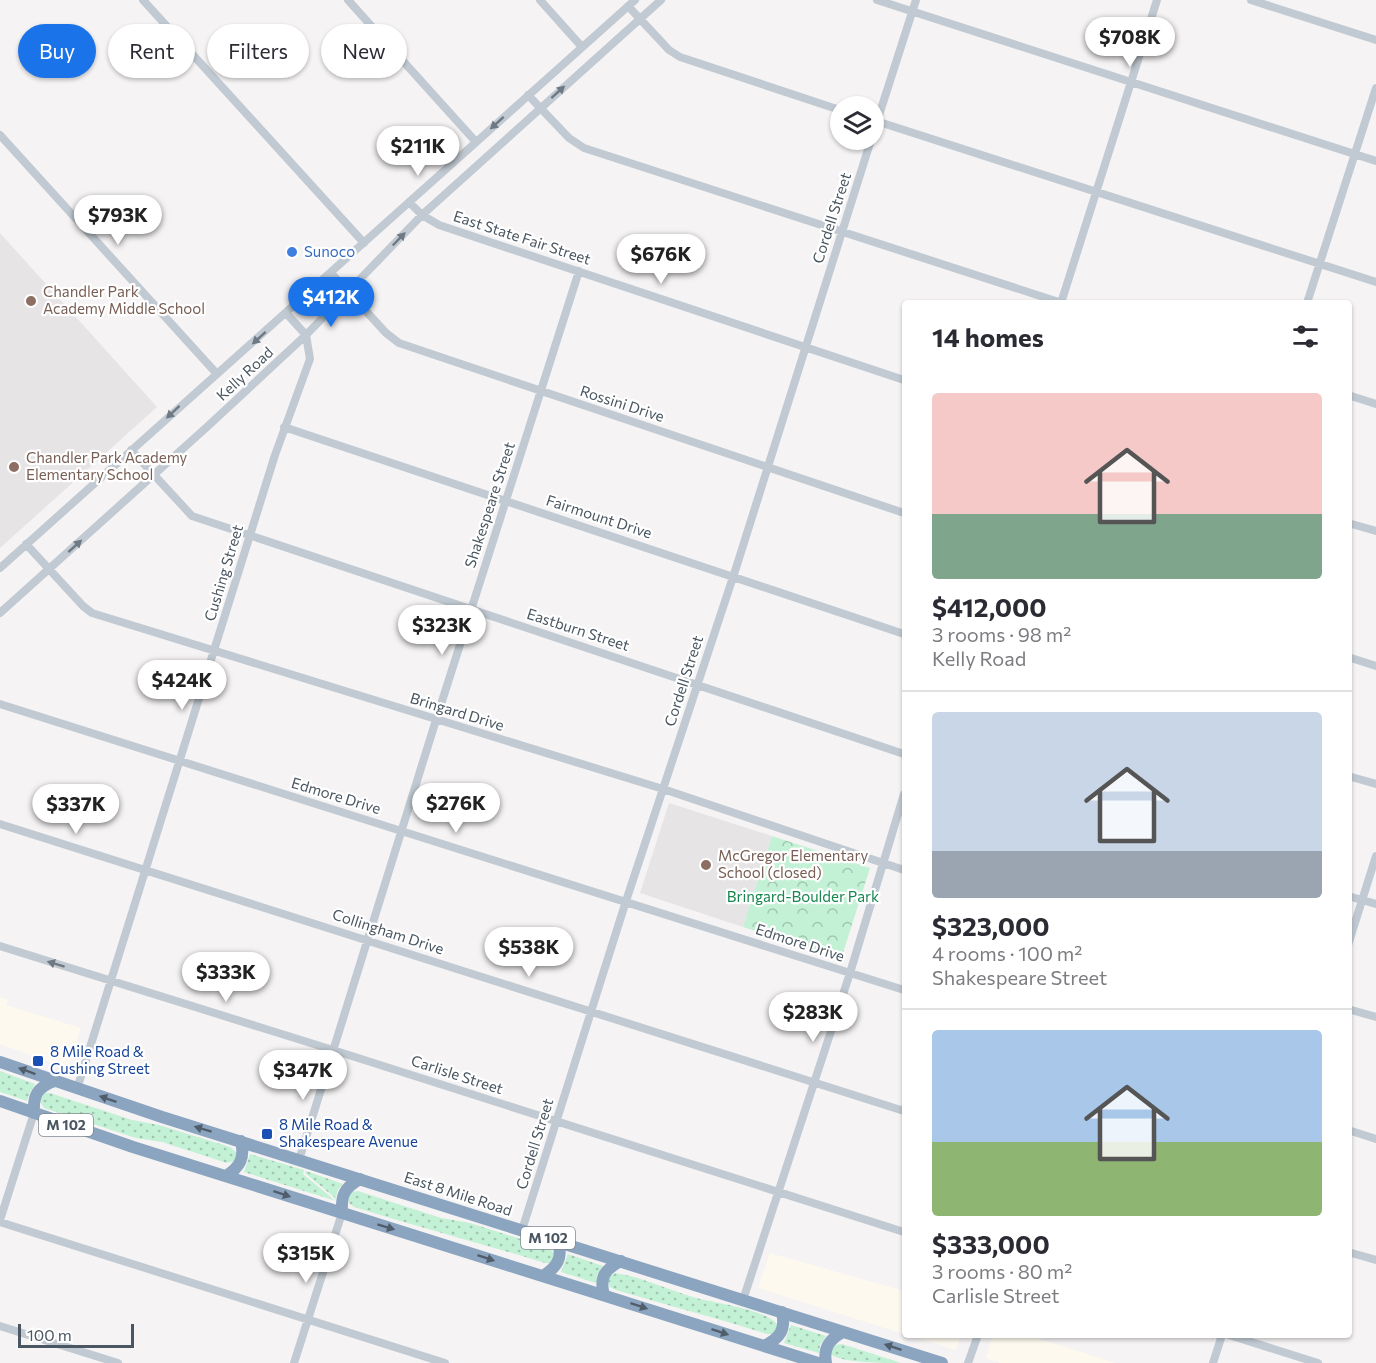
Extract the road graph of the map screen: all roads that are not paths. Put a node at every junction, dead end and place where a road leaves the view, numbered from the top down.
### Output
1 (143, 0) edge
2 (348, 0) edge
3 (540, 0) edge
4 (661, 0) edge
5 (877, 0) edge
6 (916, 0) edge
7 (1157, 0) edge
8 (1251, 0) edge
9 (631, 3) edge
10 (912, 12) junction
11 (640, 19) junction
12 (1376, 40) edge
13 (582, 47) junction
14 (1131, 82) junction
15 (1376, 88) edge
16 (528, 95) junction
17 (883, 96) edge
18 (830, 107) edge
19 (540, 108) junction
20 (884, 124) edge
21 (0, 135) edge
22 (476, 142) junction
23 (868, 150) edge
24 (1355, 154) junction
25 (1376, 161) edge
26 (1096, 192) junction
27 (409, 202) junction
28 (422, 215) junction
29 (842, 231) junction
30 (364, 243) junction
31 (1320, 264) junction
32 (579, 271) junction
33 (331, 273) junction
34 (1376, 282) edge
35 (348, 292) junction
36 (1052, 300) edge
37 (1062, 300) edge
38 (1308, 300) edge
39 (286, 314) junction
40 (306, 335) junction
41 (805, 347) junction
42 (217, 374) junction
43 (902, 379) edge
44 (540, 391) junction
45 (1352, 396) edge
46 (1376, 404) edge
47 (285, 427) junction
48 (131, 450) junction
49 (768, 467) junction
50 (153, 476) junction
51 (506, 500) junction
52 (902, 512) edge
53 (1352, 524) edge
54 (1376, 531) edge
55 (250, 536) junction
56 (26, 544) junction
57 (0, 568) edge
58 (49, 570) junction
59 (733, 576) junction
60 (471, 609) junction
61 (0, 613) edge
62 (902, 633) edge
63 (214, 651) junction
64 (1352, 658) edge
65 (1376, 666) edge
66 (697, 684) junction
67 (0, 704) edge
68 (436, 720) junction
69 (902, 753) edge
70 (180, 761) junction
71 (1352, 777) edge
72 (1376, 784) edge
73 (663, 789) junction
74 (902, 801) edge
75 (0, 825) edge
76 (401, 830) junction
77 (1376, 856) edge
78 (883, 863) junction
79 (902, 869) edge
80 (145, 871) junction
81 (1352, 897) edge
82 (1363, 900) junction
83 (626, 901) junction
84 (1376, 904) edge
85 (1352, 933) edge
86 (367, 940) junction
87 (0, 946) edge
88 (850, 973) junction
89 (111, 981) junction
90 (902, 989) edge
91 (1352, 1010) edge
92 (592, 1011) junction
93 (1376, 1017) edge
94 (333, 1050) junction
95 (0, 1062) edge
96 (54, 1081) junction
97 (814, 1082) junction
98 (77, 1089) junction
99 (0, 1101) edge
100 (902, 1110) edge
101 (33, 1113) junction
102 (556, 1121) junction
103 (1352, 1131) edge
104 (1376, 1139) edge
105 (241, 1141) junction
106 (299, 1160) junction
107 (226, 1176) junction
108 (360, 1179) junction
109 (778, 1192) junction
110 (3, 1199) edge
111 (342, 1213) junction
112 (0, 1221) edge
113 (522, 1230) junction
114 (902, 1231) edge
115 (558, 1242) junction
116 (1352, 1253) edge
117 (1376, 1260) edge
118 (621, 1262) junction
119 (543, 1276) junction
120 (604, 1295) junction
121 (743, 1300) junction
122 (782, 1312) junction
123 (308, 1320) junction
124 (0, 1326) edge
125 (843, 1332) junction
126 (977, 1338) edge
127 (1221, 1338) edge
128 (1239, 1338) edge
129 (764, 1346) junction
130 (118, 1363) edge
131 (294, 1363) edge
132 (445, 1363) edge
133 (818, 1363) edge
134 (826, 1363) edge
135 (942, 1363) edge
136 (968, 1363) edge
137 (1213, 1363) edge
138 (1318, 1363) edge

1 - 30 street
2 - 22 street
3 - 13 street
4 - 11 street, Kelly Road
5 - 10 street
6 - 10 street
7 - 14 street
8 - 12 street
9 - 11 street
9 - 13 street, Kelly Road
10 - 14 street
10 - 17 street
11 - 18 street
19 -> 11 street, Kelly Road
13 - 16 street, Kelly Road
14 - 24 street
14 - 26 street
15 - 24 street
16 - 19 street
16 -> 22 street, Kelly Road
19 - 28 street, Kelly Road
19 - 29 street
20 - 26 street
21 - 42 street
22 - 27 street, Kelly Road
23 - 29 street, Cordell Street
24 - 25 street
24 - 31 street
26 - 31 street
26 - 37 street
27 - 28 street, East State Fair Street
27 - 30 street, Kelly Road
28 - 32 street, East State Fair Street
35 -> 28 street, Kelly Road
29 - 36 street
29 - 41 street, Cordell Street
30 - 33 street, Kelly Road
31 - 34 street
31 - 38 street
32 - 41 street, East State Fair Street
32 - 44 street, Shakespeare Street
33 - 35 street, Rossini Drive
33 - 39 street, Kelly Road
35 - 40 street, Kelly Road
35 - 44 street, Rossini Drive
39 - 40 street
39 -> 42 street, Kelly Road
40 - 47 street, Cushing Street
40 - 50 street, Kelly Road
41 - 43 street, East State Fair Street
41 - 49 street, Cordell Street
42 -> 48 street, Kelly Road
44 - 49 street, Rossini Drive
44 - 51 street, Shakespeare Street
45 - 46 street
47 - 51 street, Fairmount Drive
47 - 55 street, Cushing Street
48 - 50 street, Eastburn Street
48 - 56 street, Kelly Road
49 - 52 street, Rossini Drive
49 - 59 street, Cordell Street
50 - 55 street, Eastburn Street
58 -> 50 street, Kelly Road
51 - 59 street, Fairmount Drive
51 - 60 street, Shakespeare Street
53 - 54 street
55 - 60 street, Eastburn Street
55 - 63 street, Cushing Street
56 - 57 street, Kelly Road
56 - 58 street, Bringard Drive
58 - 61 street, Kelly Road
58 - 63 street, Bringard Drive
59 - 62 street, Fairmount Drive
59 - 66 street, Cordell Street
60 - 66 street, Eastburn Street
60 - 68 street, Shakespeare Street
63 - 68 street, Bringard Drive
63 - 70 street, Cushing Street
64 - 65 street
66 - 69 street, Eastburn Street
66 - 73 street, Cordell Street
67 - 70 street, Edmore Drive
68 - 73 street, Bringard Drive
68 - 76 street, Shakespeare Street
70 - 76 street, Edmore Drive
70 - 80 street, Cushing Street
71 - 72 street
73 - 78 street, Bringard Drive
73 - 83 street, Cordell Street
74 - 78 street
75 - 80 street, Collingham Drive
76 - 83 street, Edmore Drive
76 - 86 street, Shakespeare Street
77 - 82 street
78 - 79 street, Bringard Drive
78 - 88 street
80 - 86 street, Collingham Drive
80 - 89 street, Cushing Street
81 - 82 street
82 - 84 street
82 - 85 street
83 - 88 street, Edmore Drive
83 - 92 street, Cordell Street
86 - 92 street, Collingham Drive
86 - 94 street, Shakespeare Street
89 -> 87 street, Carlisle Street
88 - 90 street, Edmore Drive
88 - 97 street
89 - 94 street, Carlisle Street
89 - 98 street, Cushing Street
91 - 93 street
92 - 97 street, Collingham Drive
92 - 102 street, Cordell Street
94 - 102 street, Carlisle Street
94 - 106 street, Shakespeare Street
96 -> 95 highway, East 8 Mile Road / M 102
96 - 98 highway, East 8 Mile Road / M 102
96 - 101 highway
97 - 100 street, Collingham Drive
97 - 109 street
105 -> 98 highway, East 8 Mile Road / M 102
99 - 101 highway, M 102
101 - 107 highway, M 102
101 - 110 street
102 - 109 street, Carlisle Street
102 - 113 street, Cordell Street
103 - 104 street
105 - 106 highway, East 8 Mile Road / M 102
105 - 107 highway
106 - 108 highway, East 8 Mile Road / M 102
107 -> 111 highway, M 102
108 - 111 highway
108 - 113 highway, East 8 Mile Road / M 102
109 - 114 street, Carlisle Street
109 - 121 street
110 - 112 street
111 -> 119 highway, M 102
111 - 123 street
112 - 123 street
113 - 115 highway, East 8 Mile Road / M 102
115 - 118 highway, East 8 Mile Road / M 102
115 - 119 highway
116 - 117 street
118 - 120 highway
118 - 121 highway, East 8 Mile Road / M 102
119 - 120 highway, M 102
120 -> 129 highway, M 102
121 - 122 highway, East 8 Mile Road / M 102
122 - 125 highway, East 8 Mile Road / M 102
122 - 129 highway
123 - 131 street
123 - 132 street
124 - 130 street
125 - 134 highway
135 -> 125 highway, East 8 Mile Road / M 102
126 - 136 street
127 - 137 street
128 - 138 street
129 - 133 highway, M 102

